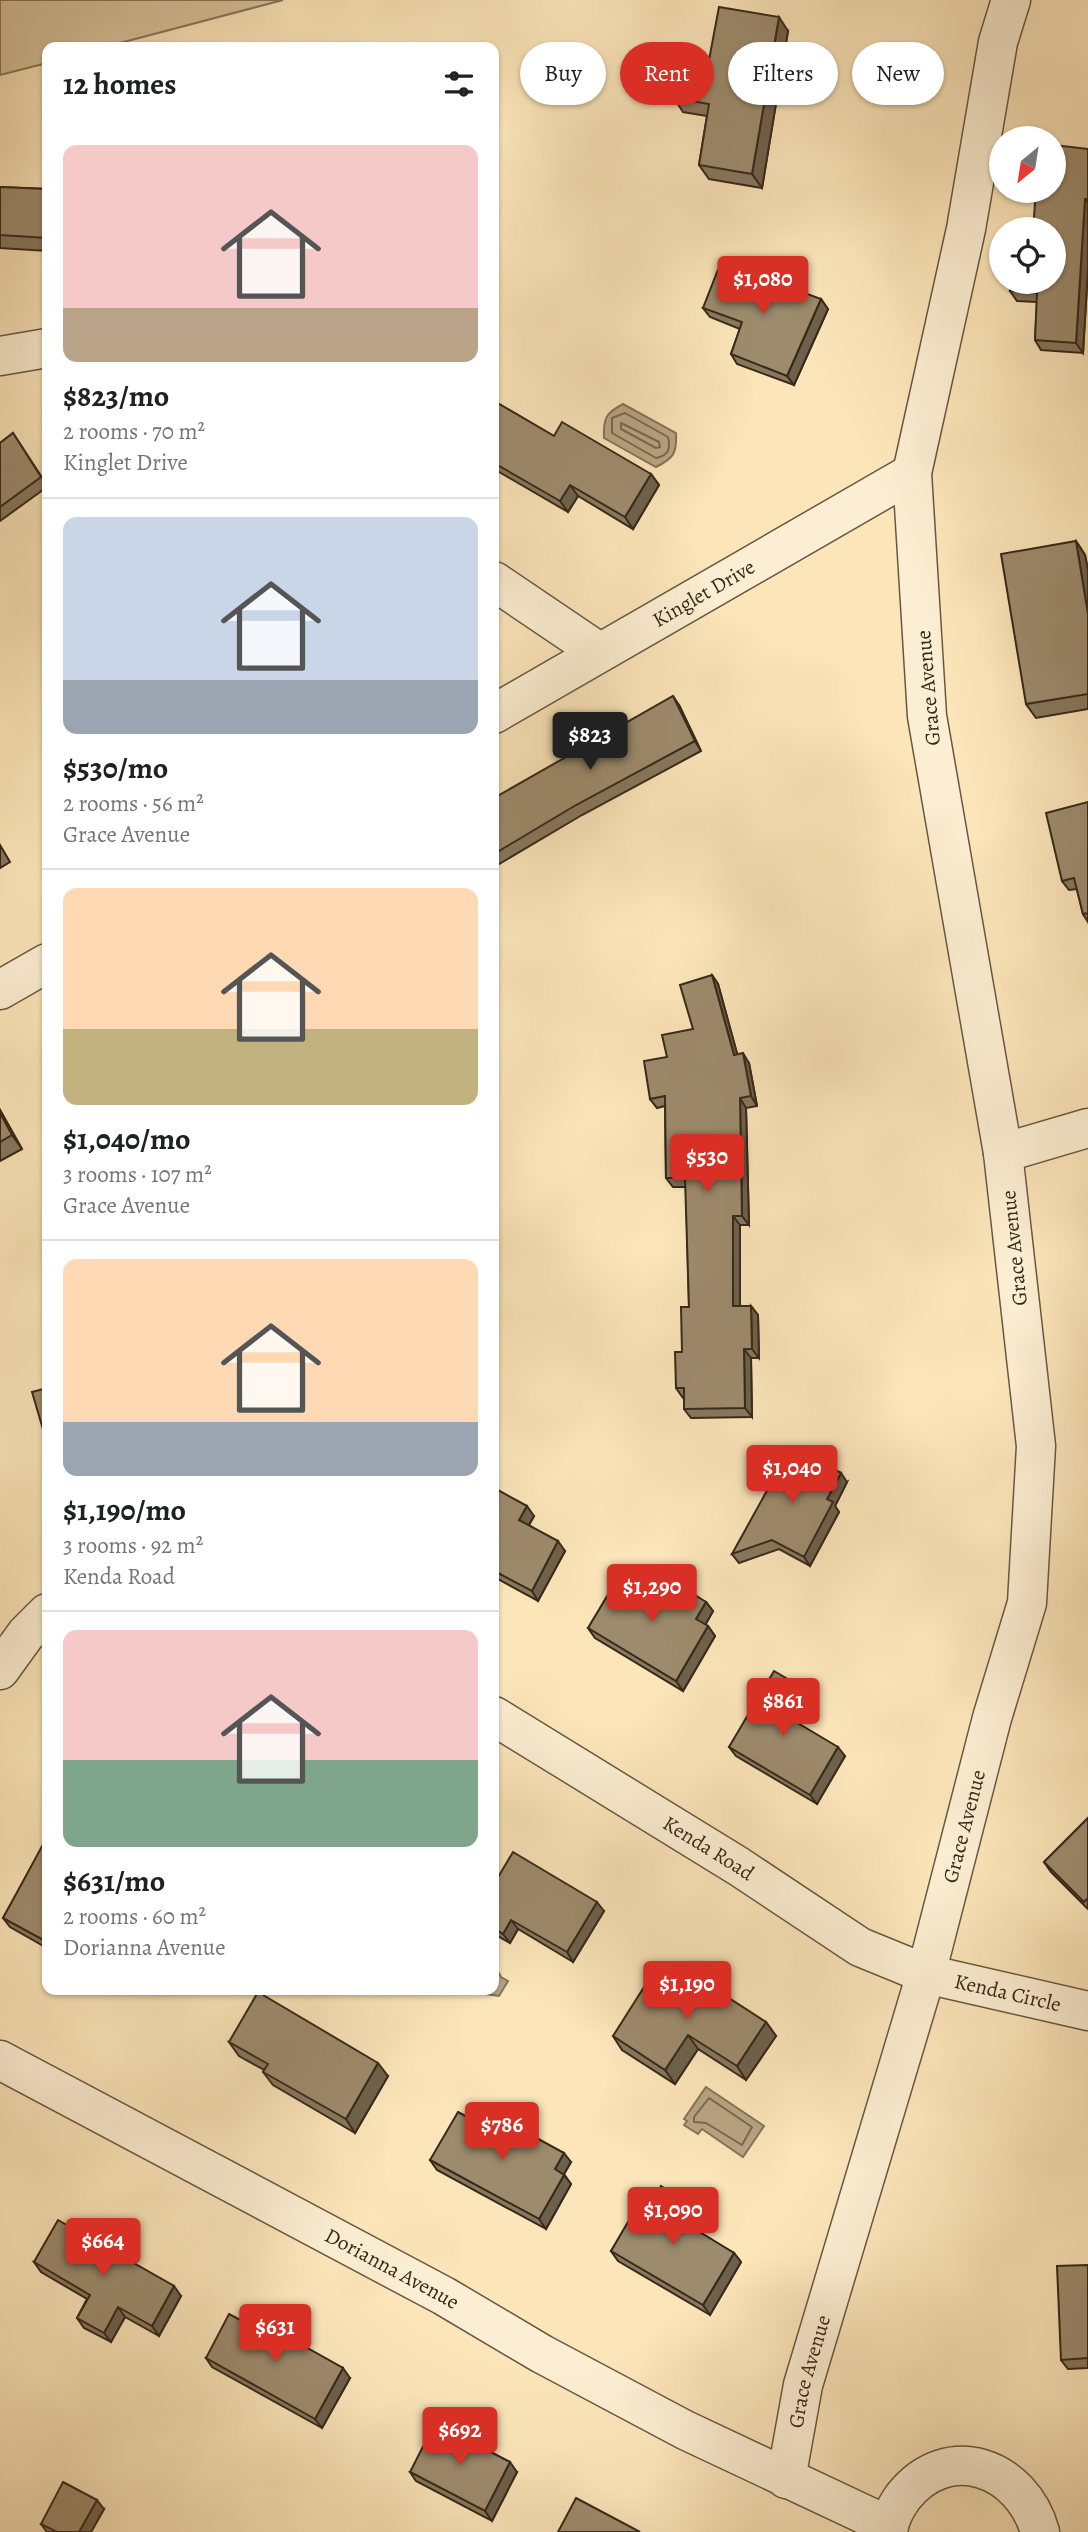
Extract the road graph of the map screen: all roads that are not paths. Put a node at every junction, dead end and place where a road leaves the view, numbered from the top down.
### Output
1 (1011, 0) edge
2 (42, 349) edge
3 (0, 356) edge
4 (912, 473) junction
5 (499, 584) edge
6 (598, 652) junction
7 (499, 711) edge
8 (42, 966) edge
9 (0, 990) edge
10 (1088, 1128) edge
11 (1003, 1153) junction
12 (42, 1619) edge
13 (0, 1670) edge
14 (499, 1719) edge
15 (926, 1974) junction
16 (1088, 2011) edge
17 (0, 2060) edge
18 (786, 2480) junction
19 (888, 2529) edge
20 (1040, 2532) edge

1 - 4 street, Grace Avenue
2 - 3 street
4 - 6 street, Kinglet Drive
4 - 11 street, Grace Avenue
5 - 6 street
6 - 7 street, Kinglet Drive
8 - 9 street
10 - 11 street
11 - 15 street, Grace Avenue
12 - 13 street
14 - 15 street, Kenda Road
15 - 16 street, Kenda Circle
15 - 18 street, Grace Avenue
17 - 18 street, Dorianna Avenue
18 - 19 street, Dorianna Avenue
19 - 20 street

